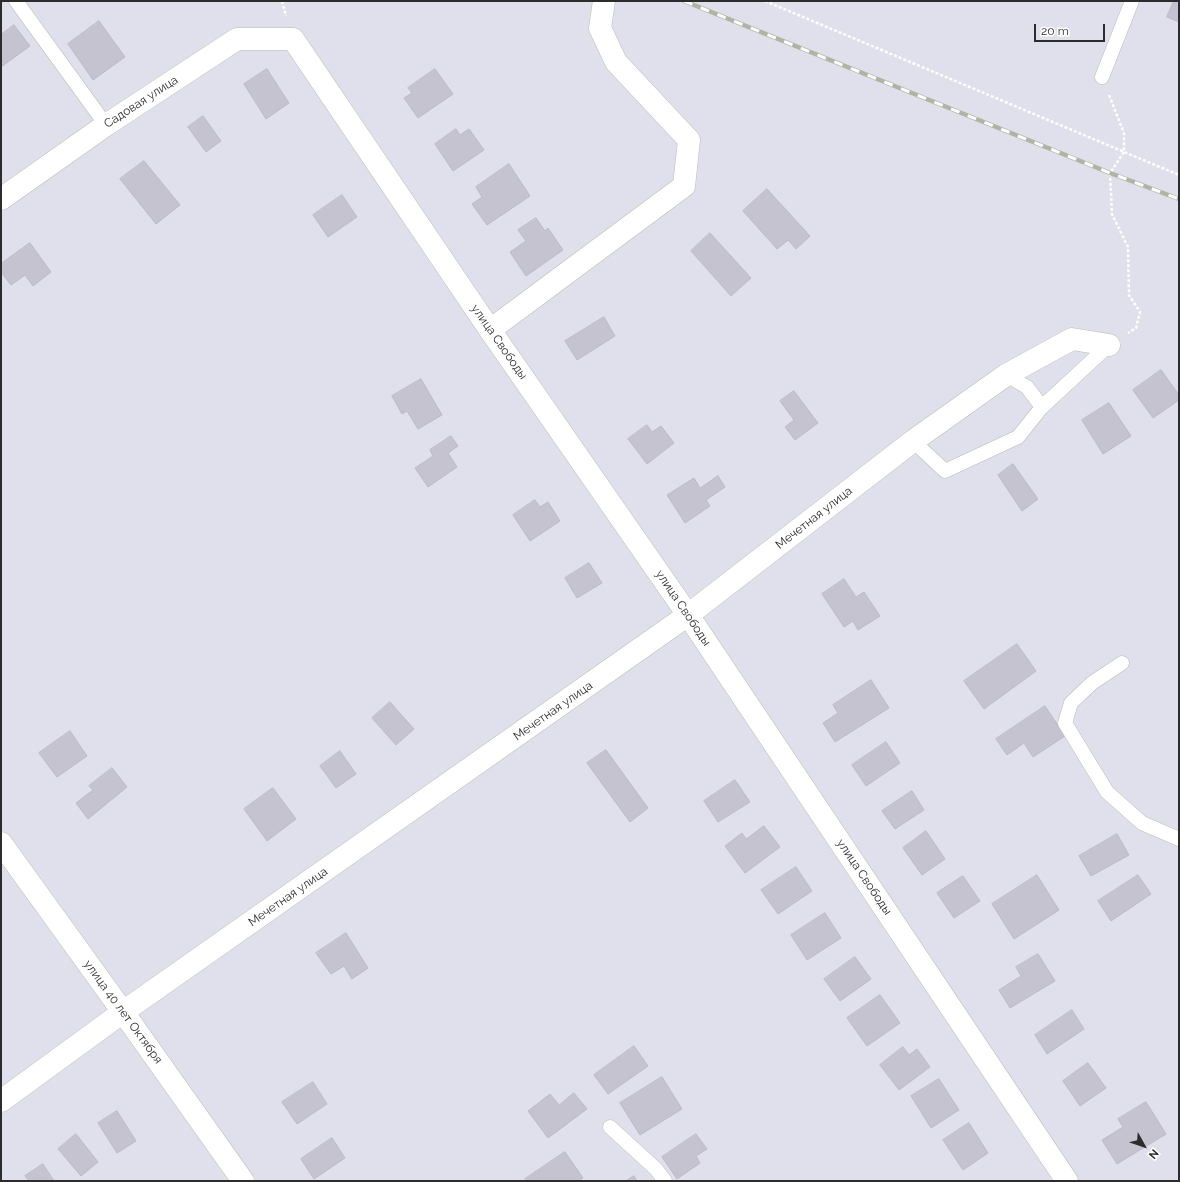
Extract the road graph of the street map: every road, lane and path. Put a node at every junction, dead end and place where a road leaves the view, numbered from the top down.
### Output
1 (16, 1) edge
2 (604, 1) edge
3 (765, 1) edge
4 (1132, 1) edge
5 (293, 39) joint
6 (1102, 77) joint
7 (106, 125) junction
8 (1124, 152) junction
9 (1179, 175) edge
10 (1, 199) edge
11 (490, 330) junction
12 (1109, 345) junction
13 (1006, 374) junction
14 (1042, 408) junction
15 (913, 441) junction
16 (688, 616) junction
17 (1122, 662) dead end
18 (1179, 839) edge
19 (1, 843) edge
20 (123, 1012) junction
21 (1, 1102) edge
22 (610, 1127) dead end
23 (240, 1180) edge
24 (665, 1181) edge
25 (1067, 1181) edge

1 - 7 lane
2 - 11 street
3 - 8 path
4 - 6 lane
5 - 7 street, Садовая улица
5 - 11 street, улица Свободы
6 - 8 path
7 - 10 street, Садовая улица
8 - 9 path
8 - 12 path
11 - 16 street, улица Свободы
12 - 13 street, Мечетная улица
12 - 14 lane
13 - 14 lane
13 - 15 street, Мечетная улица
14 - 15 lane
15 - 16 street, Мечетная улица
16 - 20 street, Мечетная улица
16 - 25 street, улица Свободы
17 - 18 lane
19 - 20 street, улица 40 лет Октября
20 - 21 street, Мечетная улица
20 - 23 street, улица 40 лет Октября
22 - 24 lane

